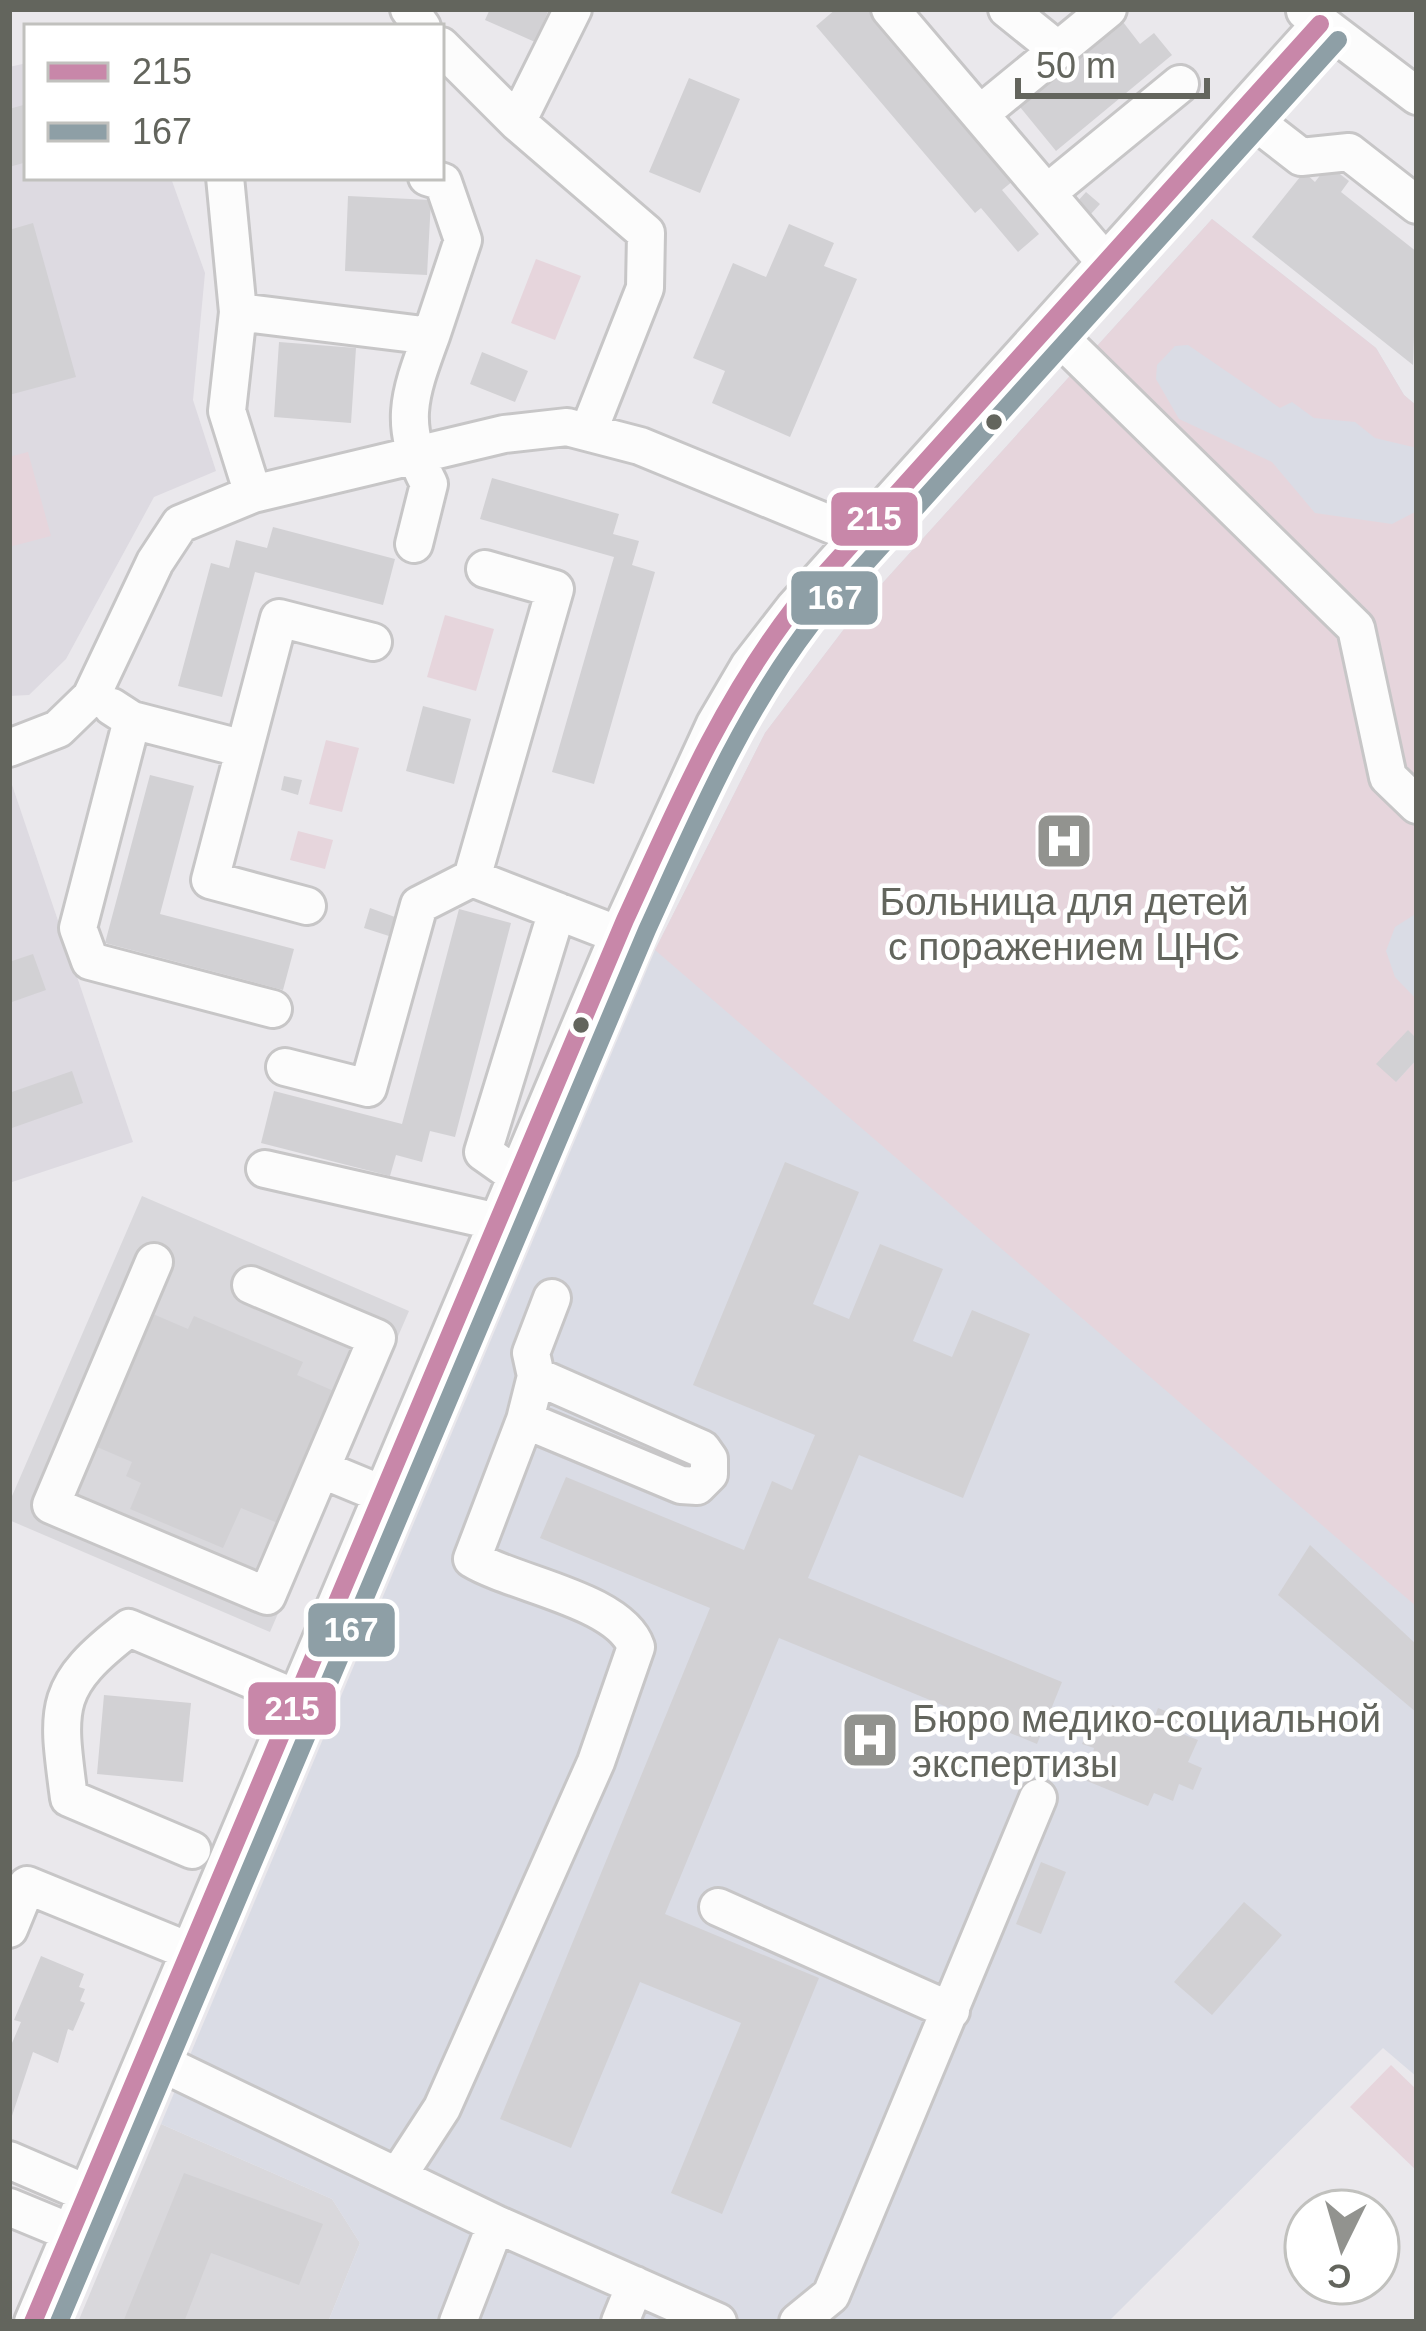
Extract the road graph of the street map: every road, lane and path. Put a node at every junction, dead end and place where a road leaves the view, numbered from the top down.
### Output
1 (573, 9) edge
2 (890, 9) edge
3 (1007, 9) edge
4 (1108, 9) edge
5 (1311, 16) edge
6 (444, 49) edge
7 (1058, 50) junction
8 (1180, 84) dead end
9 (1417, 96) edge
10 (1244, 112) junction
11 (980, 114) junction
12 (518, 122) junction
13 (225, 180) edge
14 (437, 180) edge
15 (1047, 193) junction
16 (1417, 206) edge
17 (1106, 263) junction
18 (238, 312) junction
19 (1049, 327) junction
20 (431, 336) junction
21 (589, 430) junction
22 (415, 457) junction
23 (253, 494) junction
24 (859, 536) junction
25 (414, 544) dead end
26 (485, 569) dead end
27 (373, 642) dead end
28 (91, 697) junction
29 (132, 720) junction
30 (9, 748) edge
31 (244, 749) junction
32 (1417, 805) edge
33 (472, 878) junction
34 (307, 906) dead end
35 (557, 911) junction
36 (619, 935) junction
37 (273, 1009) dead end
38 (285, 1067) dead end
39 (265, 1169) dead end
40 (518, 1177) junction
41 (499, 1222) junction
42 (154, 1262) dead end
43 (251, 1285) dead end
44 (552, 1298) dead end
45 (536, 1376) junction
46 (525, 1420) junction
47 (321, 1469) junction
48 (383, 1495) junction
49 (298, 1700) junction
50 (1038, 1798) dead end
51 (192, 1850) dead end
52 (718, 1906) dead end
53 (9, 1929) edge
54 (191, 1952) junction
55 (951, 2011) junction
56 (147, 2056) junction
57 (9, 2160) edge
58 (399, 2174) junction
59 (88, 2194) junction
60 (9, 2207) edge
61 (496, 2224) junction
62 (72, 2233) junction
63 (634, 2285) junction
64 (33, 2322) edge
65 (458, 2322) edge
66 (620, 2322) edge
67 (718, 2322) edge
68 (798, 2322) edge

1 - 12 street
2 - 11 street
3 - 7 street
4 - 7 street
5 - 9 street
5 - 10 street
6 - 12 street
7 - 11 street
8 - 15 street
10 - 16 street
10 - 17 street
11 - 15 street
12 - 21 street
13 - 18 street
14 - 20 street
15 - 17 street
17 - 19 street
18 - 20 street
18 - 23 street
19 - 24 street
19 - 32 street
20 - 22 street
21 - 22 street
21 - 24 street
22 - 23 street
22 - 25 street
23 - 28 street
24 - 36 street
26 - 33 street
27 - 31 street
28 - 29 street
28 - 30 street
29 - 31 street
29 - 37 street
31 - 34 street
33 - 35 street
33 - 38 street
35 - 36 street
35 - 40 street
36 - 40 street
39 - 41 street
40 - 41 street
41 - 48 street
42 - 47 street
43 - 47 street
44 - 45 street
45 - 46 street
45 - 46 street
46 - 58 street
47 - 48 street
48 - 49 street
49 - 51 street
49 - 54 street
50 - 55 street
52 - 55 street
53 - 54 street
54 - 56 street
55 - 68 street
56 - 58 street
56 - 59 street
57 - 59 street
58 - 61 street
59 - 62 street
60 - 62 street
61 - 63 street
61 - 65 street
62 - 64 street
63 - 66 street
63 - 67 street

